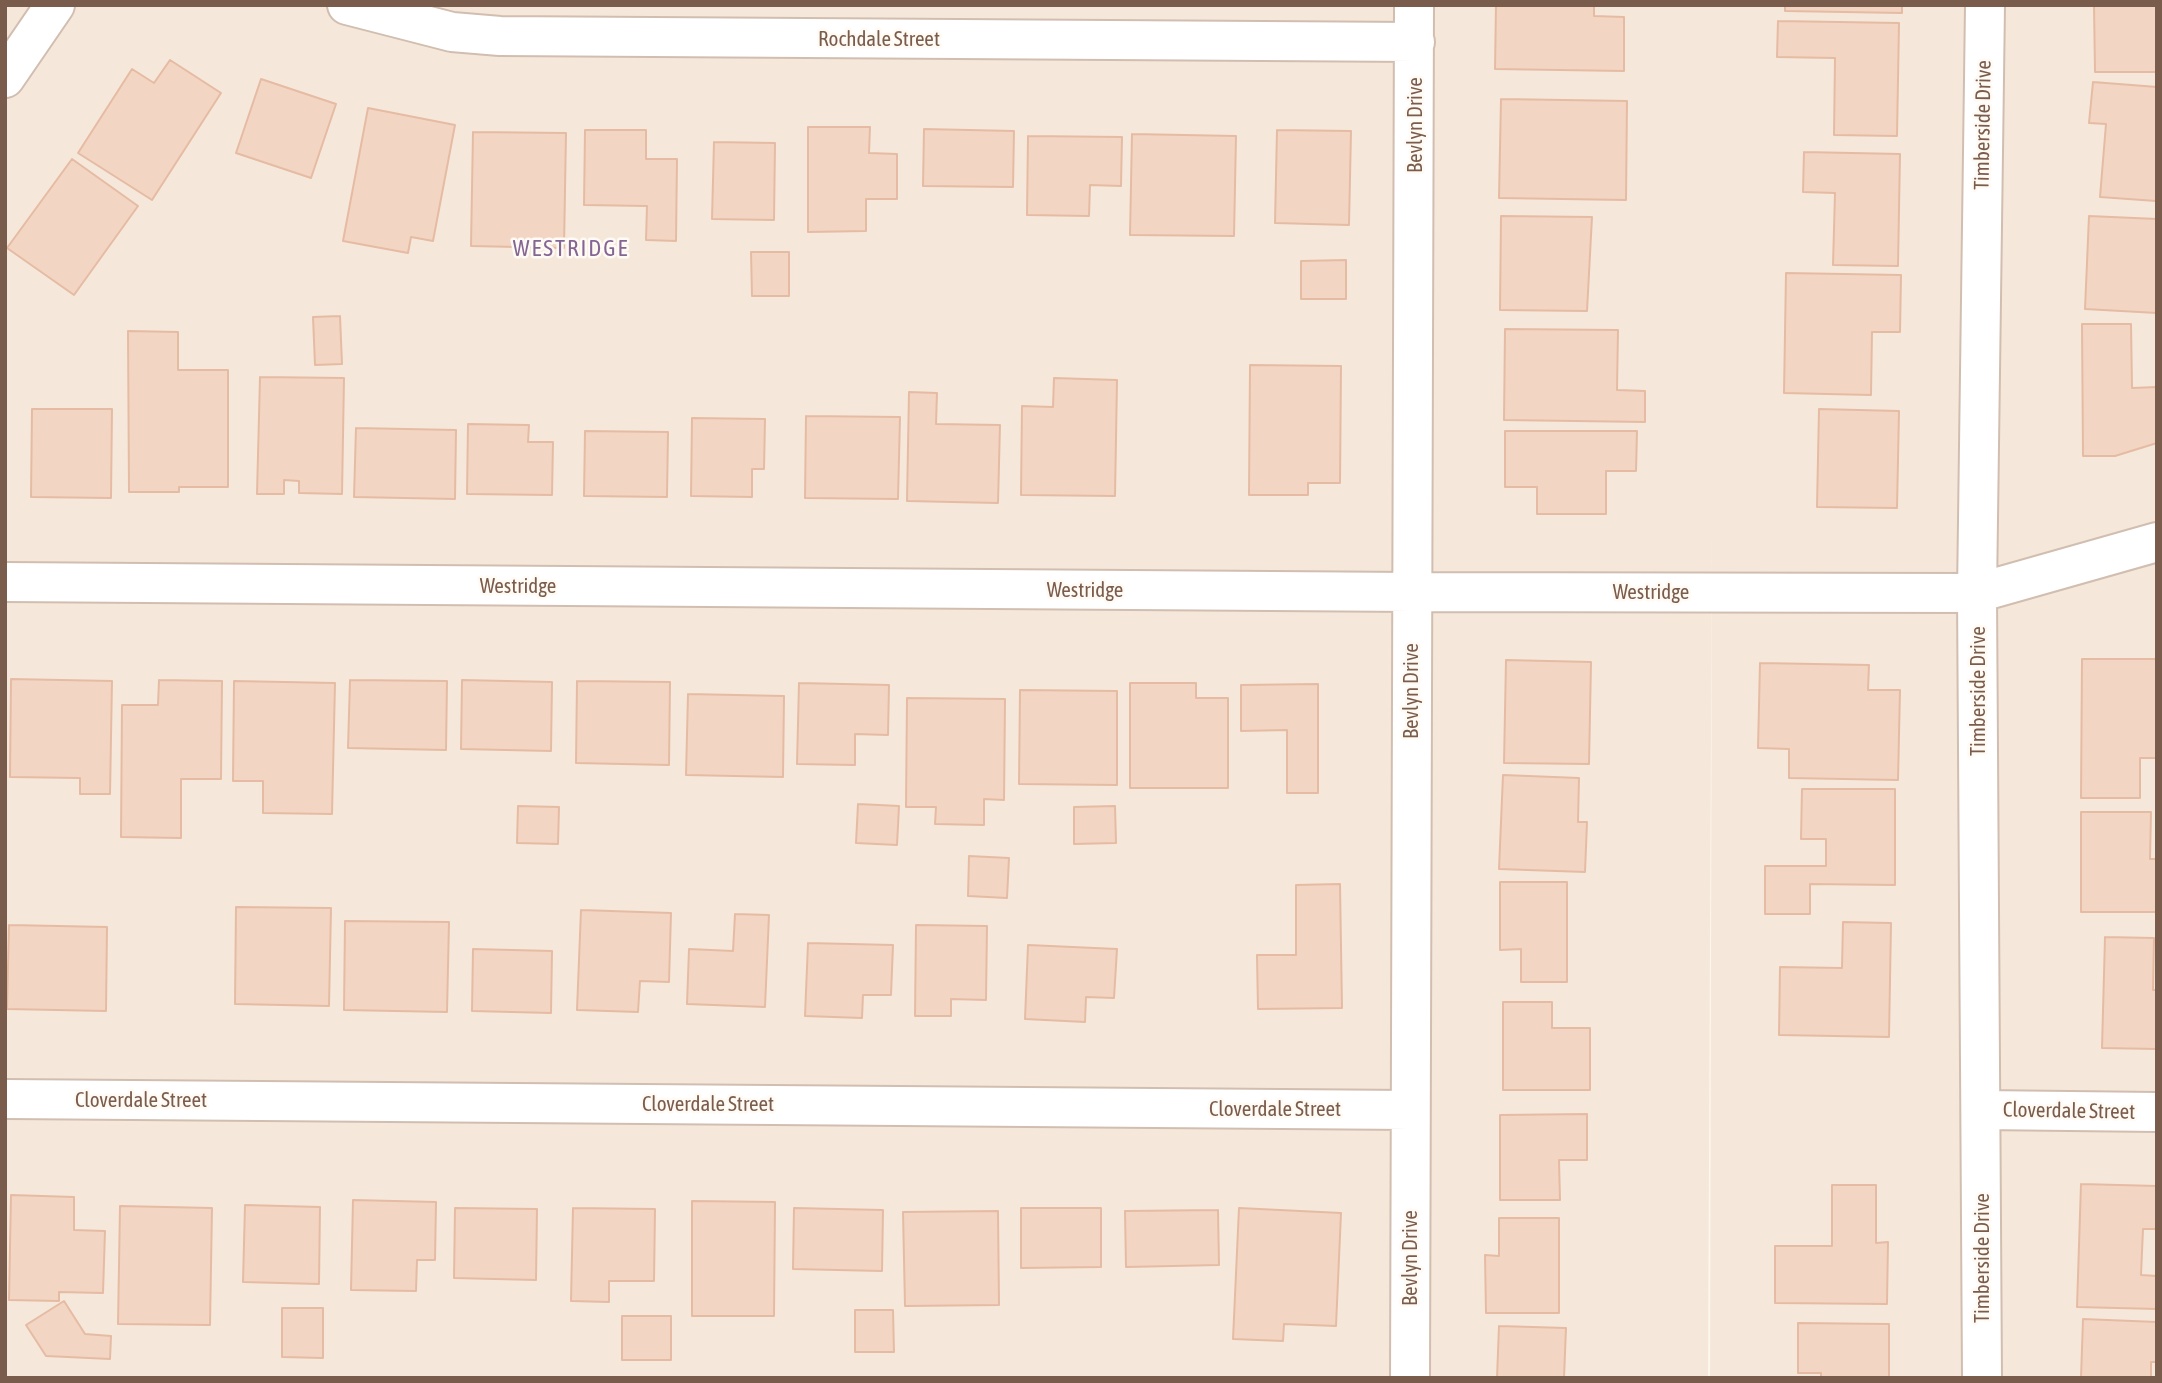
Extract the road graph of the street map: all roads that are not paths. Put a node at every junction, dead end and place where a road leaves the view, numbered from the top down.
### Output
1 (55, 5) edge
2 (347, 5) edge
3 (1985, 5) edge
4 (1415, 24) edge
5 (5, 78) edge
6 (2157, 542) edge
7 (5, 582) edge
8 (1412, 592) junction
9 (1978, 593) junction
10 (5, 1099) edge
11 (1410, 1110) junction
12 (1982, 1110) junction
13 (2157, 1112) edge
14 (1410, 1378) edge
15 (1982, 1378) edge

1 - 5 street
2 - 4 street, Rochdale Street
3 - 9 street, Timberside Drive
4 - 8 street, Bevlyn Drive
6 - 9 street, Westridge
7 - 8 street, Westridge
8 - 9 street, Westridge
8 - 11 street, Bevlyn Drive
9 - 12 street, Timberside Drive
10 - 11 street, Cloverdale Street
11 - 14 street, Bevlyn Drive
12 - 13 street, Cloverdale Street
12 - 15 street, Timberside Drive

